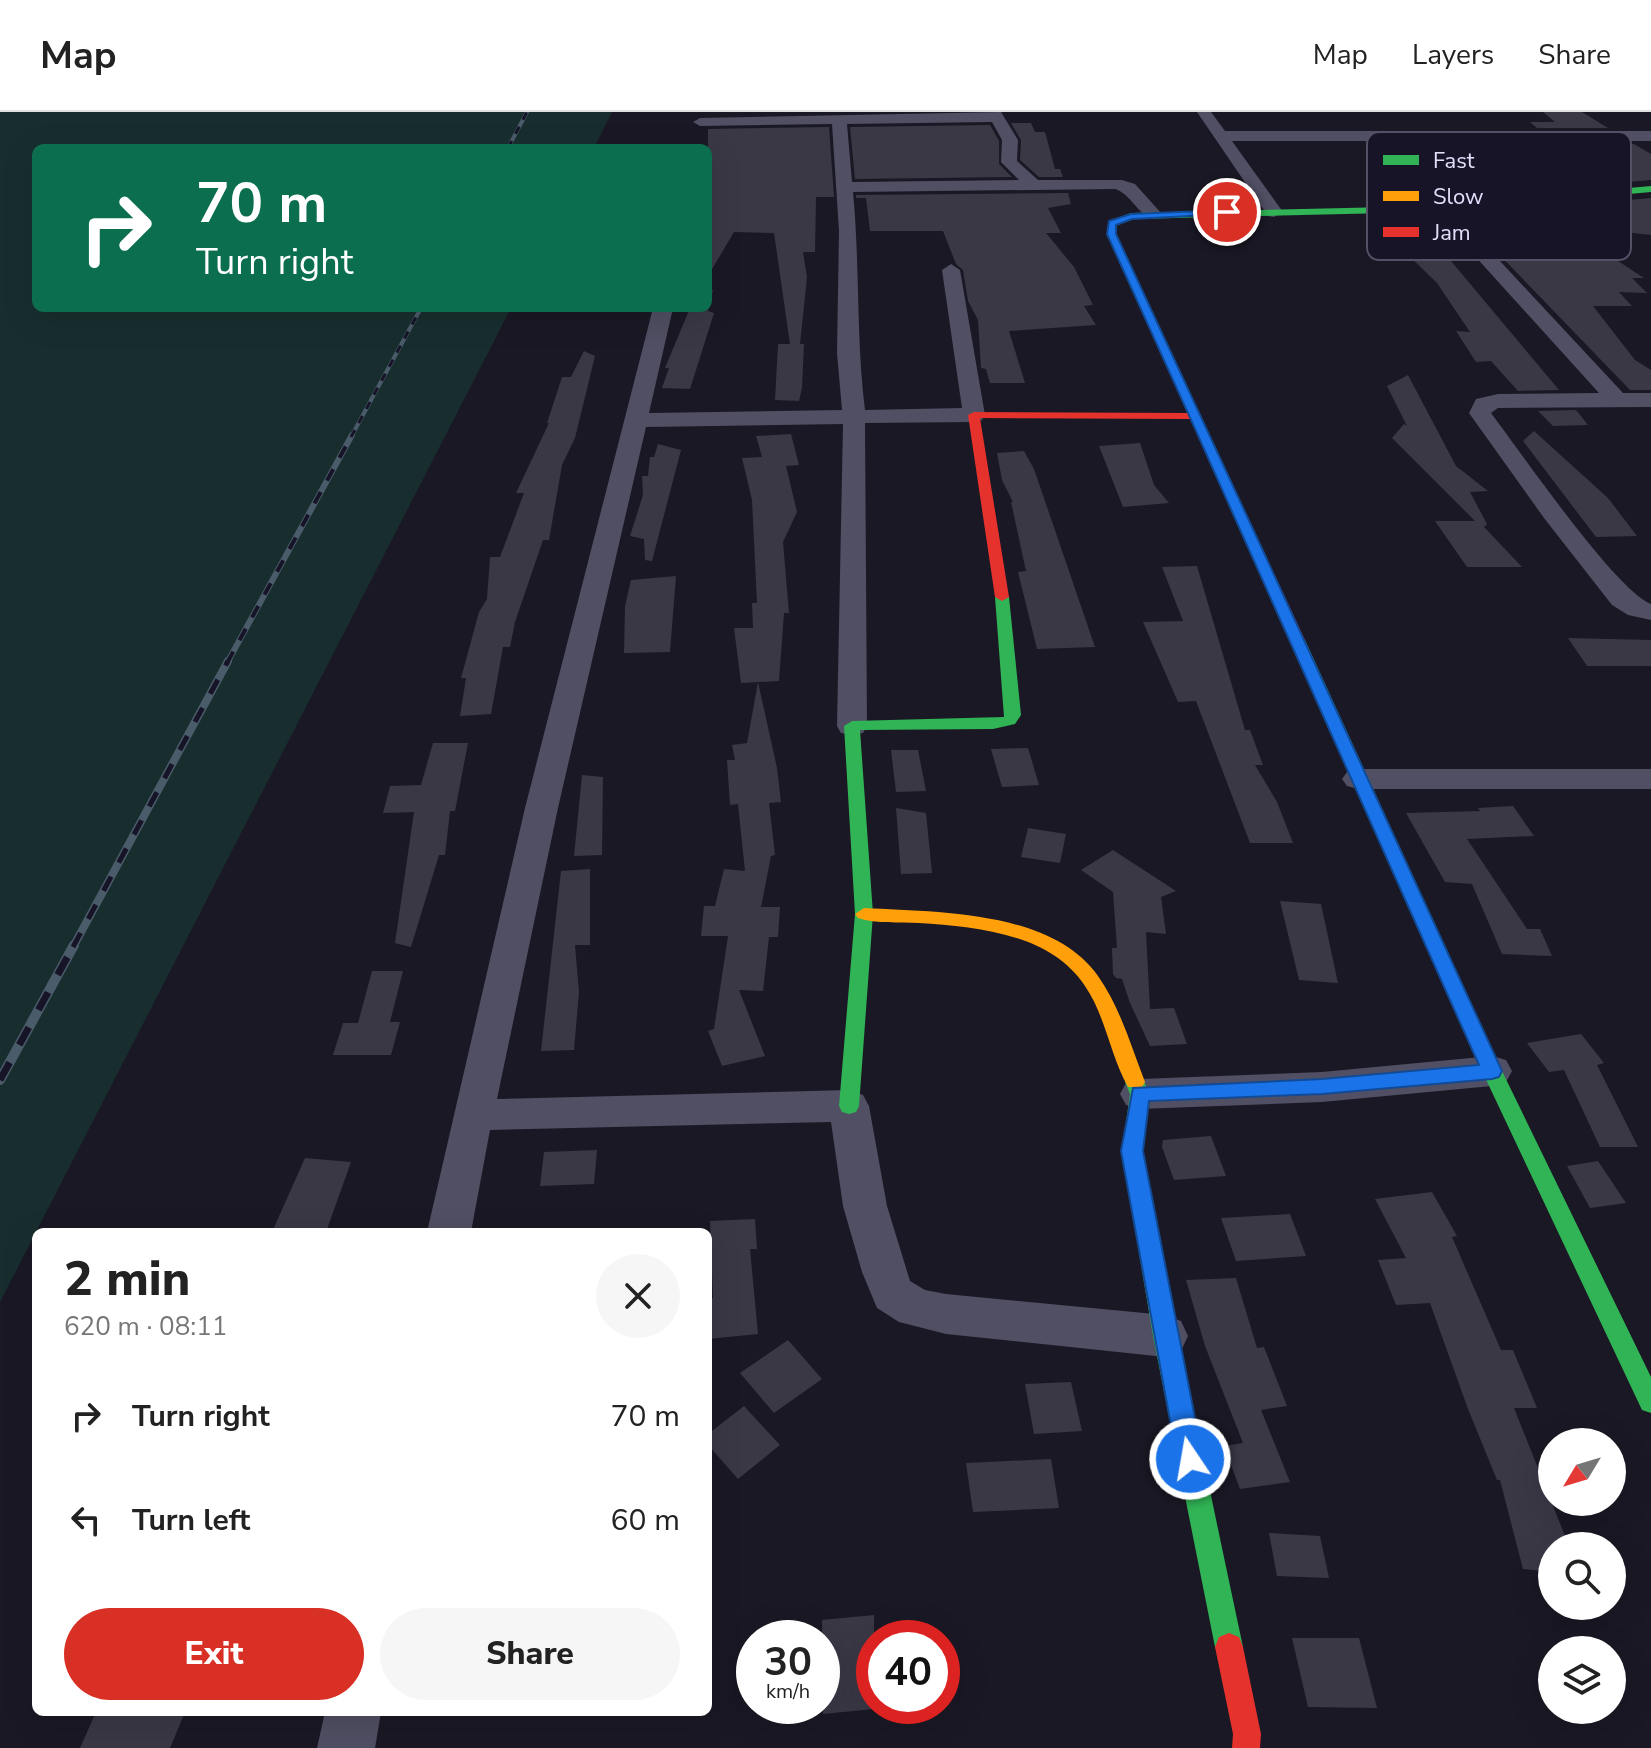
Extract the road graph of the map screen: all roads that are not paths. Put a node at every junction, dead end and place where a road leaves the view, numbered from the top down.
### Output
1 (1204, 112) edge
2 (995, 114) edge
3 (839, 118) junction
4 (700, 123) edge
5 (1464, 132) edge
6 (1221, 136) junction
7 (1631, 136) edge
8 (1651, 136) edge
9 (1032, 183) junction
10 (845, 187) junction
11 (1651, 189) edge
12 (1631, 191) edge
13 (1367, 209) edge
14 (1274, 212) junction
15 (1153, 214) junction
16 (1489, 260) edge
17 (951, 270) dead end
18 (662, 312) edge
19 (1617, 400) junction
20 (1651, 400) edge
21 (974, 415) junction
22 (854, 416) junction
23 (1194, 416) junction
24 (639, 420) junction
25 (1651, 612) edge
26 (852, 726) junction
27 (1358, 779) junction
28 (1651, 779) edge
29 (864, 914) junction
30 (1492, 1071) junction
31 (1140, 1094) junction
32 (849, 1106) junction
33 (472, 1115) junction
34 (450, 1228) edge
35 (1165, 1336) junction
36 (1651, 1402) edge
37 (352, 1716) edge
38 (346, 1748) edge
39 (1246, 1748) edge

1 - 6 street
2 - 3 street
2 - 9 street
3 - 4 street
3 - 10 street
5 - 6 street
6 - 14 street
7 - 8 street
9 - 10 street
9 - 15 street
10 - 22 street
11 - 12 street
13 - 14 street
14 - 15 street
15 - 23 street
16 - 19 street
17 - 21 street
18 - 24 street
19 - 20 street
19 - 25 street
21 - 22 street
21 - 23 street
21 - 26 street
22 - 24 street
22 - 26 street
23 - 27 street
24 - 33 street
26 - 29 street
27 - 28 street
27 - 30 street
29 - 31 street
29 - 32 street
30 - 31 street
30 - 36 street
31 - 35 street
32 - 33 street
32 - 35 street
33 - 34 street
35 - 39 street
37 - 38 street

